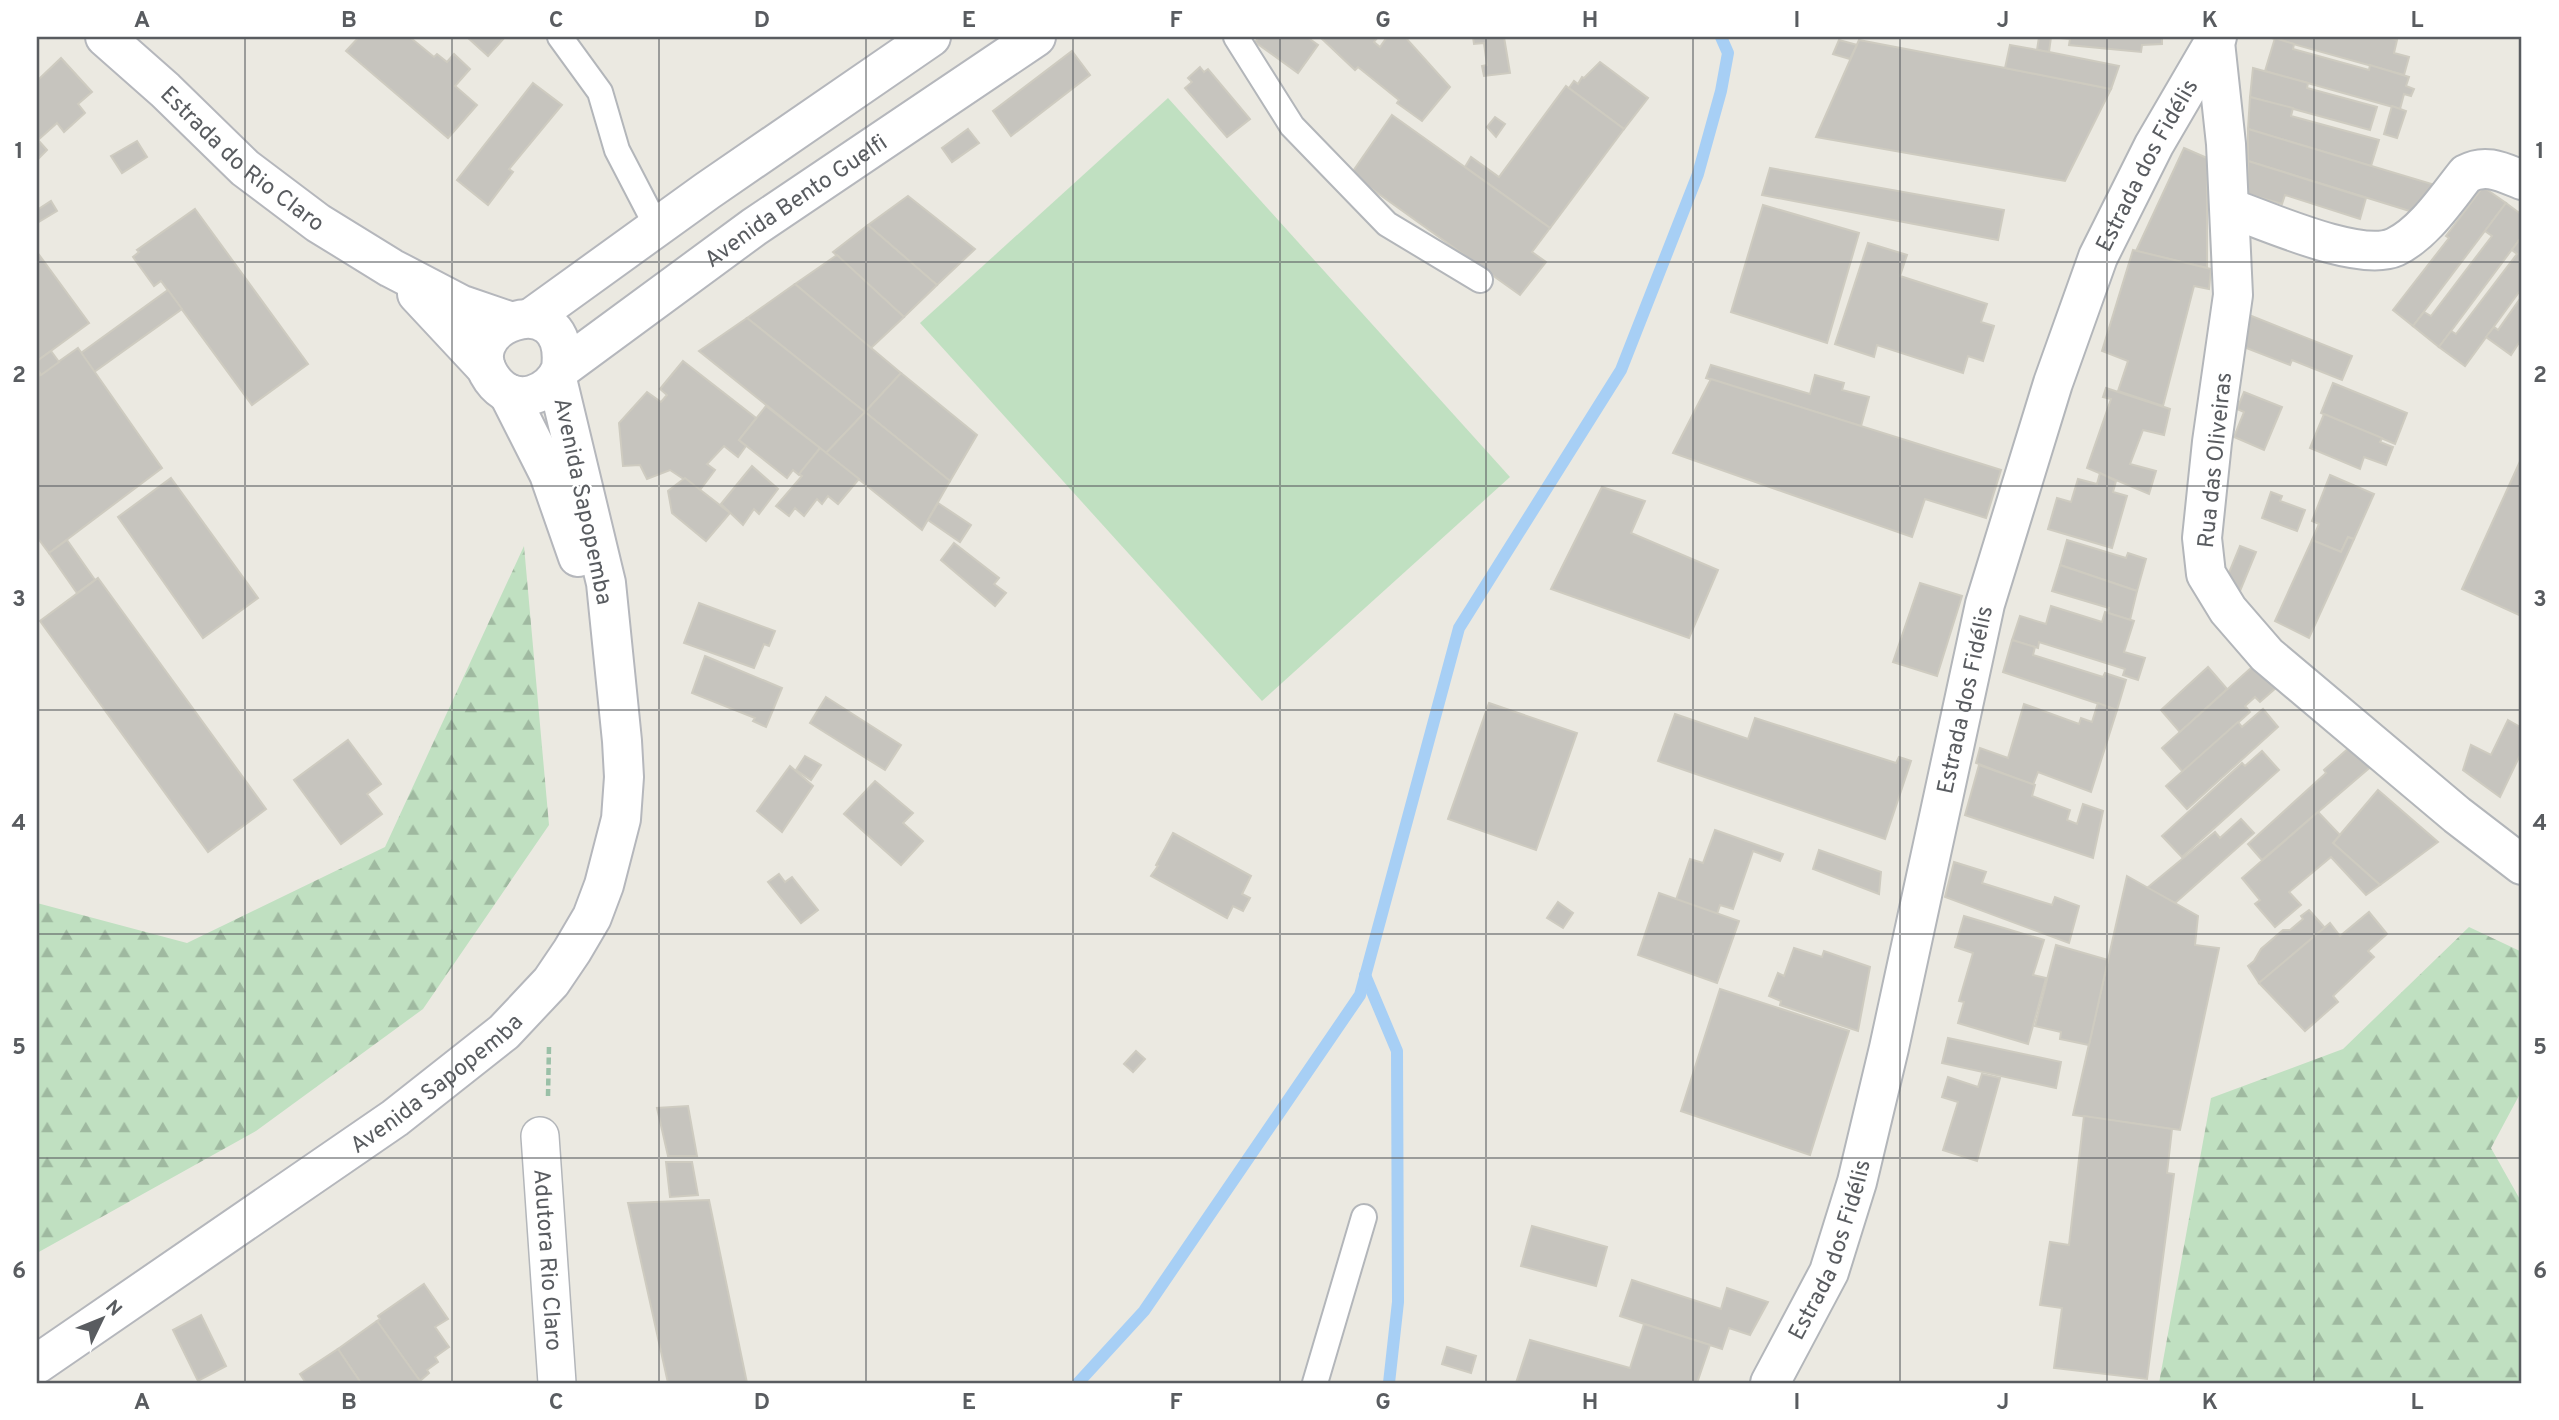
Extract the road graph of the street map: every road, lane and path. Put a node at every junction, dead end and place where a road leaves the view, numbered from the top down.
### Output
1 (105, 37) edge
2 (560, 37) edge
3 (931, 37) edge
4 (1036, 37) edge
5 (1236, 37) edge
6 (2216, 39) edge
7 (2507, 174) edge
8 (2230, 208) junction
9 (657, 227) junction
10 (391, 268) junction
11 (1480, 280) dead end
12 (520, 320) junction
13 (559, 374) junction
14 (497, 380) junction
15 (615, 665) junction
16 (2522, 864) edge
17 (551, 982) junction
18 (540, 1136) joint
19 (1364, 1217) dead end
20 (37, 1364) edge
21 (557, 1383) edge
22 (1315, 1383) edge
23 (1770, 1383) edge

1 - 10 main road, Estrada do Rio Claro
2 - 9 lane
3 - 9 main road
4 - 13 main road, Avenida Bento Guelfi
5 - 11 lane
6 - 8 main road, Rua das Oliveiras
6 - 23 main road, Estrada dos Fidélis
7 - 8 main road
8 - 16 main road, Rua das Oliveiras
9 - 12 main road
10 - 12 main road, Estrada do Rio Claro
10 - 14 main road, Estrada do Rio Claro
12 - 13 main road
12 - 14 main road
13 - 14 main road
13 - 15 main road, Avenida Sapopemba
14 - 15 main road, Avenida Sapopemba
15 - 17 main road, Avenida Sapopemba
17 - 18 path
17 - 20 main road, Avenida Sapopemba
18 - 21 street, Adutora Rio Claro
19 - 22 lane

